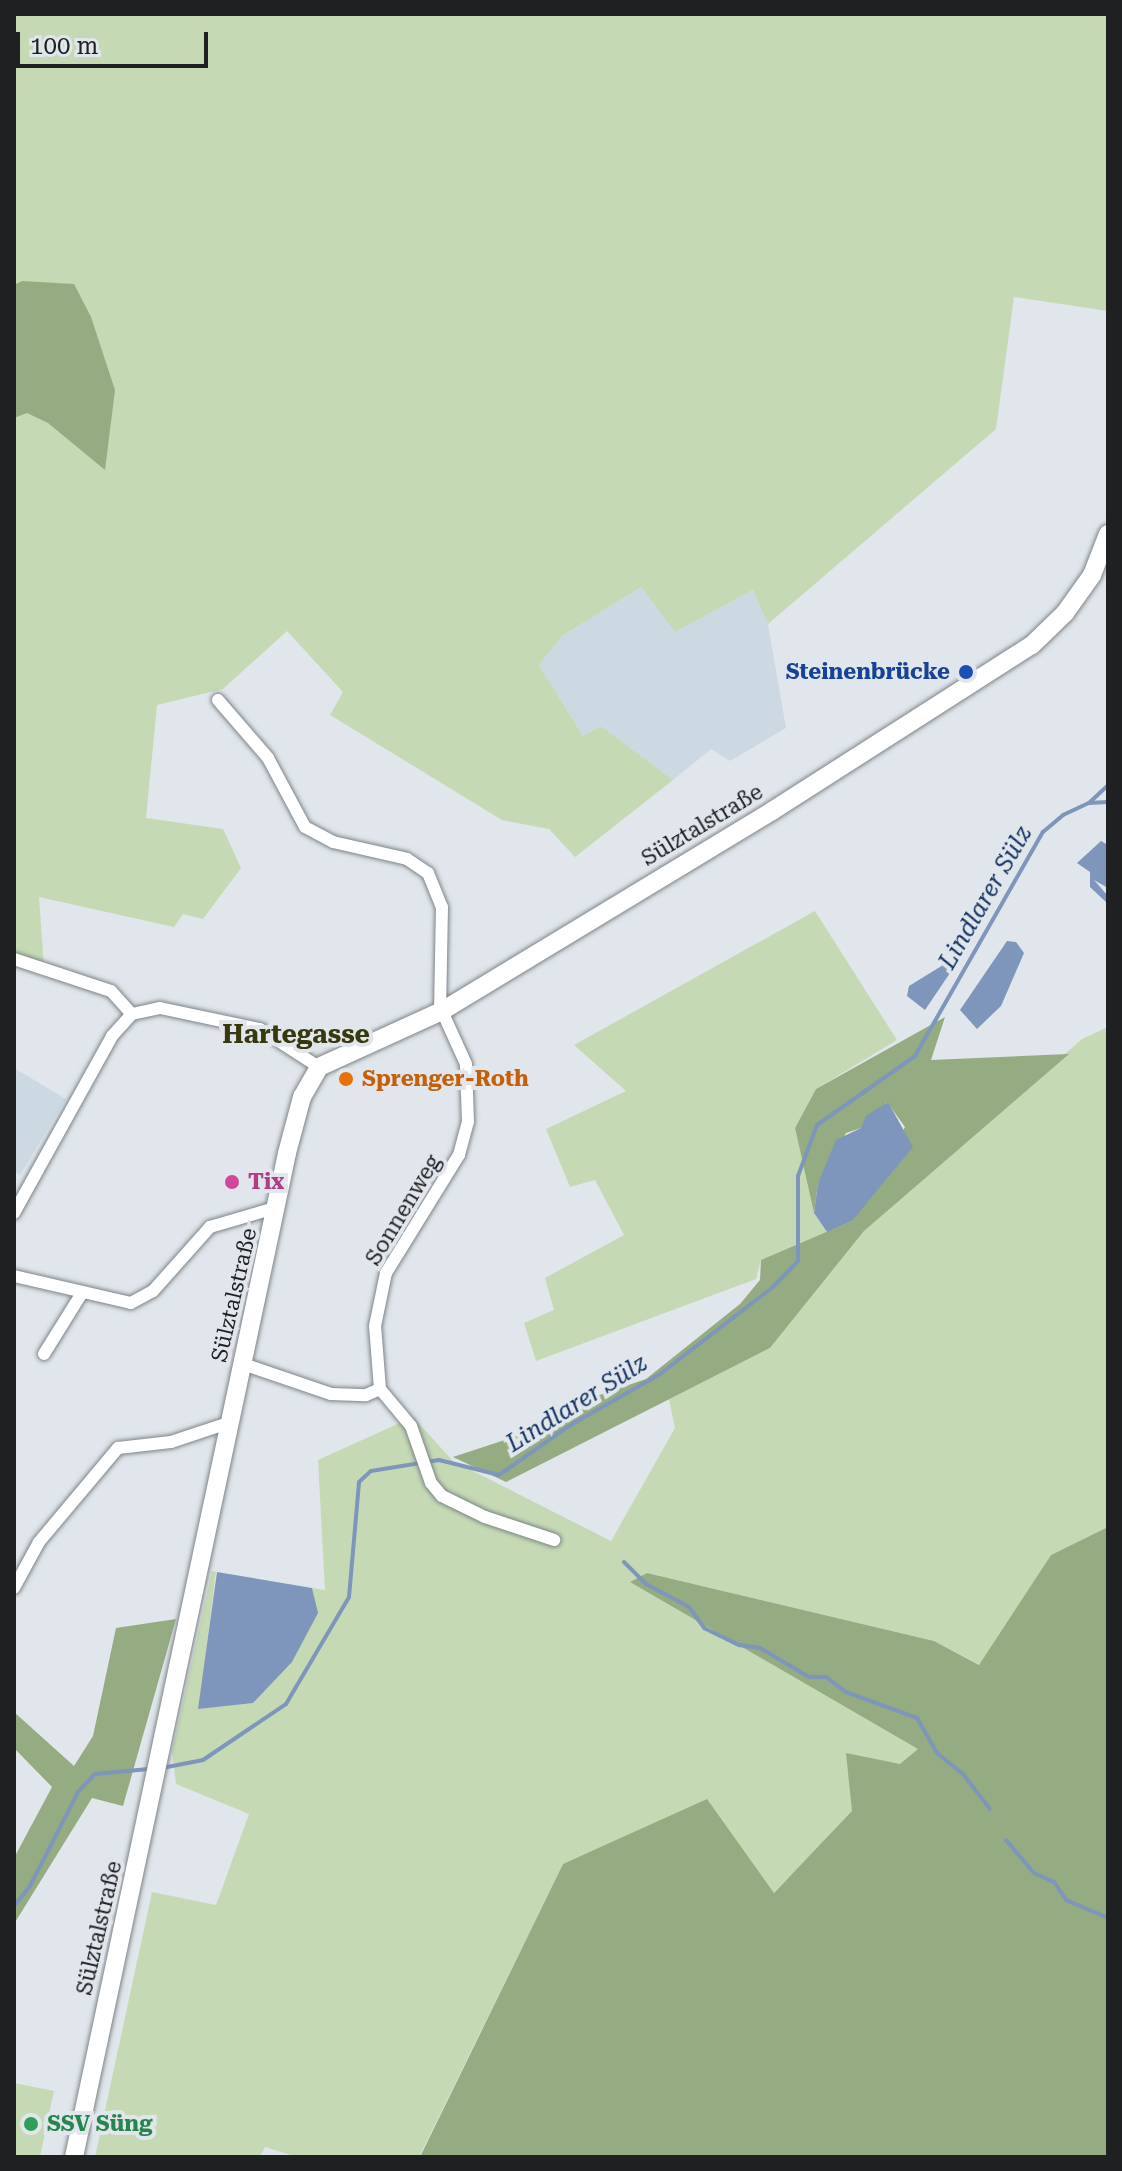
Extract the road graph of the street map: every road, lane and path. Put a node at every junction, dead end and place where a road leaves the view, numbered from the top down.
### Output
1 (1108, 534) edge
2 (1100, 580) edge
3 (218, 700) dead end
4 (14, 959) edge
5 (441, 1012) junction
6 (132, 1014) junction
7 (319, 1067) junction
8 (278, 1207) junction
9 (14, 1213) edge
10 (14, 1276) edge
11 (82, 1293) junction
12 (44, 1354) dead end
13 (243, 1364) junction
14 (380, 1389) junction
15 (231, 1422) junction
16 (554, 1540) dead end
17 (14, 1588) edge
18 (74, 2157) edge

1 - 2 main road
2 - 5 main road, Sülztalstraße
3 - 5 street
4 - 6 street
5 - 7 main road, Sülztalstraße
5 - 14 street, Sonnenweg
6 - 7 street
6 - 9 street
7 - 8 main road, Sülztalstraße
8 - 11 street
8 - 13 main road, Sülztalstraße
10 - 11 street
11 - 12 street
13 - 14 street
13 - 15 main road, Sülztalstraße
14 - 16 street
15 - 17 street
15 - 18 main road, Sülztalstraße

